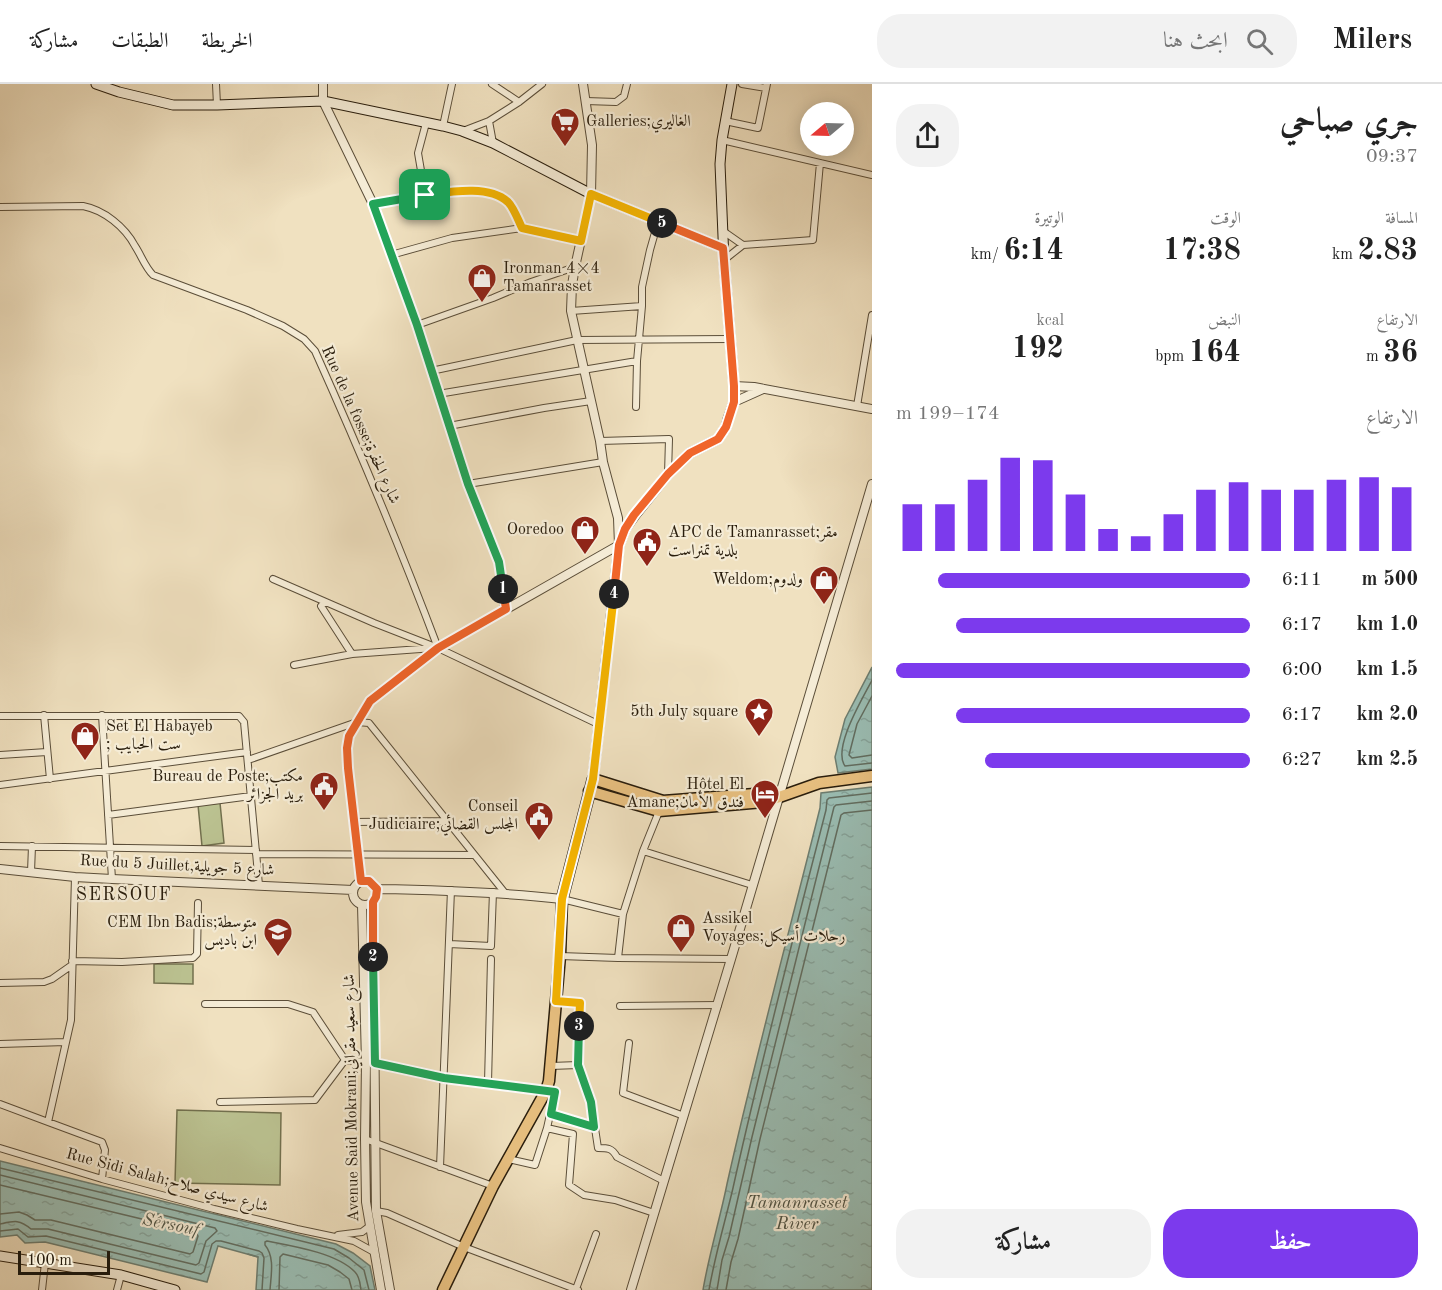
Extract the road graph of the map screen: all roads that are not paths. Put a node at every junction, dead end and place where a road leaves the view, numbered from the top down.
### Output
1 (96, 84) edge
2 (216, 84) edge
3 (323, 84) edge
4 (452, 84) edge
5 (492, 84) edge
6 (542, 84) edge
7 (584, 84) edge
8 (627, 84) edge
9 (732, 84) edge
10 (742, 84) edge
11 (766, 86) edge
12 (323, 101) junction
13 (586, 101) junction
14 (519, 102) junction
15 (217, 105) junction
16 (489, 121) junction
17 (725, 121) junction
18 (426, 123) junction
19 (443, 126) junction
20 (462, 131) junction
21 (722, 140) junction
22 (493, 143) junction
23 (820, 163) junction
24 (872, 175) edge
25 (591, 194) junction
26 (425, 195) junction
27 (373, 204) junction
28 (0, 207) edge
29 (658, 222) junction
30 (522, 228) junction
31 (722, 231) junction
32 (581, 241) junction
33 (743, 245) junction
34 (723, 248) junction
35 (391, 255) junction
36 (724, 260) junction
37 (574, 267) junction
38 (642, 306) junction
39 (571, 311) junction
40 (872, 315) edge
41 (417, 325) junction
42 (639, 339) junction
43 (730, 339) junction
44 (577, 340) junction
45 (637, 361) junction
46 (584, 370) junction
47 (431, 371) junction
48 (734, 386) junction
49 (763, 389) junction
50 (438, 394) junction
51 (591, 400) junction
52 (734, 402) junction
53 (857, 406) junction
54 (636, 407) dead end
55 (872, 409) edge
56 (449, 426) junction
57 (600, 441) junction
58 (603, 462) junction
59 (668, 474) junction
60 (468, 484) junction
61 (872, 484) edge
62 (634, 515) junction
63 (618, 518) junction
64 (619, 545) junction
65 (273, 579) dead end
66 (325, 602) junction
67 (506, 609) junction
68 (438, 648) junction
69 (352, 654) junction
70 (294, 665) dead end
71 (102, 715) junction
72 (0, 716) edge
73 (44, 716) junction
74 (357, 722) junction
75 (600, 725) junction
76 (47, 752) junction
77 (247, 752) junction
78 (0, 755) edge
79 (248, 760) junction
80 (105, 772) junction
81 (872, 776) edge
82 (50, 779) junction
83 (593, 779) junction
84 (0, 785) edge
85 (589, 791) junction
86 (251, 796) junction
87 (779, 796) junction
88 (661, 806) junction
89 (108, 815) junction
90 (447, 821) junction
91 (354, 822) junction
92 (0, 846) edge
93 (32, 846) junction
94 (110, 847) junction
95 (643, 851) junction
96 (256, 852) junction
97 (358, 855) junction
98 (474, 855) junction
99 (0, 869) edge
100 (31, 872) junction
101 (75, 877) junction
102 (112, 879) junction
103 (361, 881) junction
104 (259, 885) junction
105 (752, 885) junction
106 (377, 889) junction
107 (353, 890) junction
108 (451, 890) junction
109 (493, 892) junction
110 (505, 893) junction
111 (562, 899) junction
112 (373, 902) junction
113 (198, 903) dead end
114 (362, 905) junction
115 (623, 914) junction
116 (449, 944) junction
117 (560, 956) junction
118 (618, 958) junction
119 (491, 959) dead end
120 (731, 959) junction
121 (72, 963) junction
122 (0, 983) edge
123 (556, 1001) junction
124 (205, 1004) dead end
125 (717, 1005) junction
126 (620, 1006) dead end
127 (66, 1042) junction
128 (629, 1043) dead end
129 (0, 1044) edge
130 (345, 1060) junction
131 (370, 1063) junction
132 (578, 1065) junction
133 (551, 1066) junction
134 (444, 1078) junction
135 (488, 1083) junction
136 (546, 1091) junction
137 (220, 1102) dead end
138 (0, 1104) edge
139 (551, 1114) junction
140 (684, 1116) junction
141 (48, 1122) junction
142 (594, 1127) junction
143 (547, 1128) junction
144 (365, 1139) junction
145 (376, 1143) junction
146 (0, 1148) edge
147 (508, 1159) junction
148 (440, 1167) junction
149 (102, 1179) junction
150 (664, 1181) junction
151 (493, 1186) junction
152 (376, 1211) junction
153 (654, 1214) junction
154 (370, 1226) junction
155 (597, 1234) dead end
156 (329, 1235) junction
157 (464, 1247) junction
158 (374, 1252) junction
159 (0, 1256) edge
160 (45, 1263) junction
161 (121, 1275) junction
162 (42, 1290) edge
163 (117, 1290) edge
164 (175, 1290) edge
165 (381, 1290) edge
166 (390, 1290) edge
167 (442, 1290) edge
168 (577, 1290) edge
169 (631, 1290) edge

1 - 15 main road
2 - 15 street
3 - 12 street
4 - 19 street
5 - 14 street
6 - 14 street
7 - 13 street
8 - 13 street
9 - 17 main road
10 - 11 street
11 - 17 street
12 - 15 main road
12 - 18 main road
12 - 27 street
13 - 25 street
14 - 16 street
16 - 20 street
16 - 22 street
17 - 21 main road
18 - 19 main road
18 - 26 street
19 - 20 main road
20 - 22 main road
21 - 23 street
21 - 31 main road
22 - 25 main road
23 - 24 street
23 - 33 street
25 - 29 main road
25 - 32 street
26 - 27 street
26 - 30 street
27 - 35 street
28 - 68 street, Rue de la fosse;شارع الحفرة
29 - 34 main road
29 - 38 street
30 - 32 street
30 - 35 street
31 - 33 street
31 - 34 main road
32 - 37 street
33 - 36 street
34 - 36 main road
35 - 41 street
36 - 43 main road
37 - 39 street
37 - 41 street
38 - 39 street
38 - 42 street
39 - 44 street
40 - 53 street
41 - 47 street
42 - 43 street
42 - 44 street
42 - 45 street
43 - 48 main road
44 - 46 street
44 - 47 street
45 - 46 street
45 - 54 street
46 - 50 street
46 - 51 street
47 - 50 street
48 - 49 street
48 - 52 main road
49 - 52 street
49 - 53 street
50 - 56 street
51 - 56 street
51 - 57 street
52 - 59 main road
53 - 55 street
56 - 60 street
57 - 58 street
57 - 59 street
58 - 60 street
58 - 63 street
59 - 62 main road
60 - 67 street
61 - 87 street
62 - 63 street
62 - 64 main road
63 - 64 street
64 - 67 street
64 - 75 main road
65 - 66 street
66 - 68 street
66 - 69 street
67 - 68 street
68 - 69 street
68 - 74 street
68 - 75 street
69 - 70 street
71 - 73 street
71 - 77 street
71 - 80 street
72 - 73 street
73 - 76 street
74 - 79 street
74 - 90 street
74 - 91 street
75 - 83 main road
76 - 78 street
76 - 82 street
77 - 79 street
77 - 80 street
79 - 86 street
80 - 82 street
80 - 89 street
81 - 87 main road
82 - 84 street
83 - 85 main road
83 - 88 main road
85 - 88 main road
85 - 111 main road
86 - 89 street
86 - 96 street
87 - 88 main road
87 - 105 street
88 - 95 street
89 - 94 street
90 - 91 street
90 - 98 street
91 - 97 street
92 - 93 street
93 - 94 street
93 - 100 street
94 - 96 street
94 - 102 street
95 - 105 street
95 - 115 street
96 - 97 street
96 - 104 street
97 - 98 street
97 - 103 street
98 - 110 street
99 - 100 street, Rue du 5 Juillet,شارع 5 جويلية
100 - 101 street, Rue du 5 Juillet,شارع 5 جويلية
101 - 102 street, Rue du 5 Juillet,شارع 5 جويلية
101 - 121 street
102 - 104 street, Rue du 5 Juillet,شارع 5 جويلية
103 - 106 street
103 - 107 street
104 - 107 street, Rue du 5 Juillet,شارع 5 جويلية
105 - 120 street
106 - 108 street
106 - 112 street
107 - 114 street
108 - 109 street
108 - 116 street
109 - 110 street
109 - 116 street
110 - 111 street
111 - 115 street
111 - 117 main road
112 - 114 street
112 - 131 street, Avenue Said Mokrani;شارع سعيد مقراني
113 - 121 street
114 - 131 street, Avenue Said Mokrani;شارع سعيد مقراني
115 - 118 street
116 - 134 street
117 - 118 street
117 - 123 main road
118 - 120 street
119 - 135 street
120 - 125 street
121 - 122 street
121 - 127 street
123 - 132 street
123 - 133 main road
124 - 130 street
125 - 126 street
125 - 140 street
127 - 129 street
127 - 141 street
128 - 140 street
130 - 131 street
130 - 137 street
131 - 134 street
131 - 144 street, Avenue Said Mokrani;شارع سعيد مقراني
131 - 145 street, Avenue Said Mokrani;شارع سعيد مقراني
132 - 133 street
132 - 142 street
133 - 136 main road
134 - 135 street
134 - 148 street
135 - 136 street
136 - 139 street
136 - 147 main road
138 - 141 street
139 - 142 street
139 - 143 street
140 - 150 street
141 - 149 street
142 - 150 street
143 - 147 street
143 - 153 street
144 - 145 street
144 - 154 street, Avenue Said Mokrani;شارع سعيد مقراني
145 - 148 street
145 - 152 street, Avenue Said Mokrani;شارع سعيد مقراني
146 - 149 street, Rue Sidi Salah;شارع سيدي صلاح
147 - 151 main road
148 - 151 street
149 - 156 street, Rue Sidi Salah;شارع سيدي صلاح
150 - 153 street
151 - 157 main road
152 - 157 street
152 - 166 street, Avenue Said Mokrani;شارع سعيد مقراني
153 - 169 street
154 - 156 street, Rue Sidi Salah;شارع سيدي صلاح
154 - 158 street, Avenue Said Mokrani;شارع سعيد مقراني
155 - 168 street
156 - 158 street, Rue Sidi Salah;شارع سيدي صلاح
157 - 167 main road
157 - 168 street
158 - 165 street, Avenue Said Mokrani;شارع سعيد مقراني
159 - 160 main road
160 - 161 main road
160 - 162 street
161 - 163 street
161 - 164 main road

